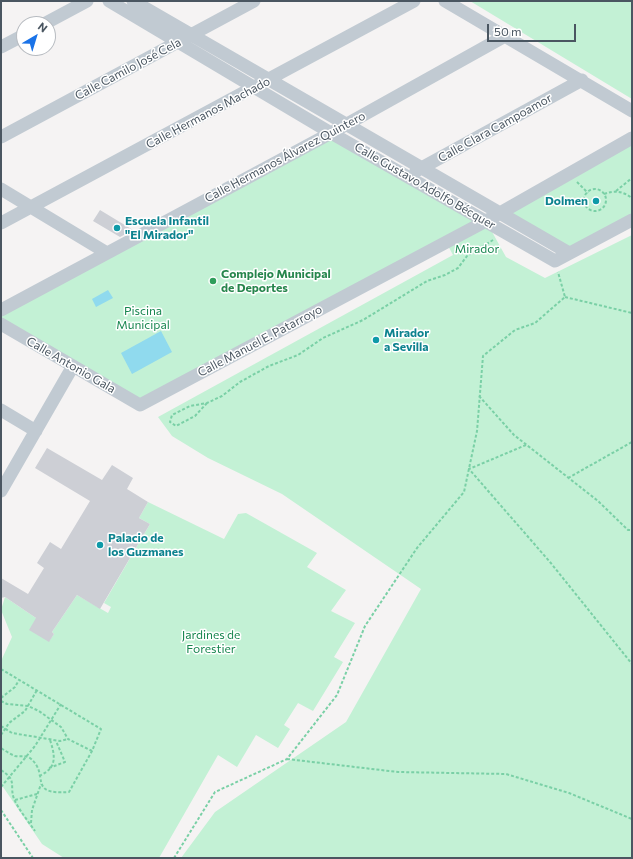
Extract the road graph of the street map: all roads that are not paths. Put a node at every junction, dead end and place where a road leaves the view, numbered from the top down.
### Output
1 (88, 1) edge
2 (109, 1) edge
3 (133, 1) edge
4 (254, 1) edge
5 (414, 1) edge
6 (445, 1) edge
7 (56, 18) edge
8 (191, 35) junction
9 (505, 36) junction
10 (16, 39) edge
11 (178, 42) junction
12 (1, 47) edge
13 (269, 80) junction
14 (582, 80) junction
15 (256, 87) junction
16 (632, 111) edge
17 (346, 124) junction
18 (331, 133) junction
19 (1, 137) edge
20 (632, 138) edge
21 (421, 168) junction
22 (408, 175) junction
23 (1, 188) edge
24 (32, 206) junction
25 (499, 213) junction
26 (632, 220) edge
27 (486, 221) junction
28 (1, 223) edge
29 (107, 253) junction
30 (569, 253) junction
31 (1, 310) edge
32 (1, 324) edge
33 (73, 366) junction
34 (140, 405) joint
35 (1, 410) edge
36 (36, 431) junction
37 (1, 492) edge

1 - 7 street
2 - 11 street, Calle Gustavo Adolfo Bécquer
3 - 8 street, Calle Gustavo Adolfo Bécquer
4 - 8 street, Calle Camilo José Cela
5 - 13 street, Calle Hermanos Machado
6 - 9 street
8 - 11 street, Calle Camilo José Cela
8 - 13 street, Calle Gustavo Adolfo Bécquer
9 - 14 street
9 - 17 street, Calle Hermanos Álvarez Quintero
10 - 12 street
11 - 15 street, Calle Gustavo Adolfo Bécquer
11 - 19 street, Calle Camilo José Cela
13 - 15 street, Calle Hermanos Machado
13 - 17 street, Calle Gustavo Adolfo Bécquer
14 - 16 street
14 - 21 street, Calle Clara Campoamor
15 - 18 street, Calle Gustavo Adolfo Bécquer
15 - 24 street, Calle Hermanos Machado
17 - 18 street, Calle Hermanos Álvarez Quintero
17 - 21 street, Calle Gustavo Adolfo Bécquer
18 - 22 street, Calle Gustavo Adolfo Bécquer
18 - 29 street, Calle Hermanos Álvarez Quintero
20 - 25 street, Calle Manuel E. Patarroyo
21 - 22 street, Calle Clara Campoamor
21 - 25 street, Calle Gustavo Adolfo Bécquer
22 - 27 street, Calle Gustavo Adolfo Bécquer
23 - 24 street
24 - 28 street, Calle Hermanos Machado
24 - 29 street
25 - 27 street, Calle Manuel E. Patarroyo
25 - 30 street, Calle Gustavo Adolfo Bécquer
26 - 30 street
27 - 30 street, Calle Gustavo Adolfo Bécquer
27 - 34 street, Calle Manuel E. Patarroyo
29 - 31 street, Calle Hermanos Álvarez Quintero
32 - 33 street, Calle Antonio Gala
33 - 34 street, Calle Antonio Gala
33 - 36 street
35 - 36 street
36 - 37 street

